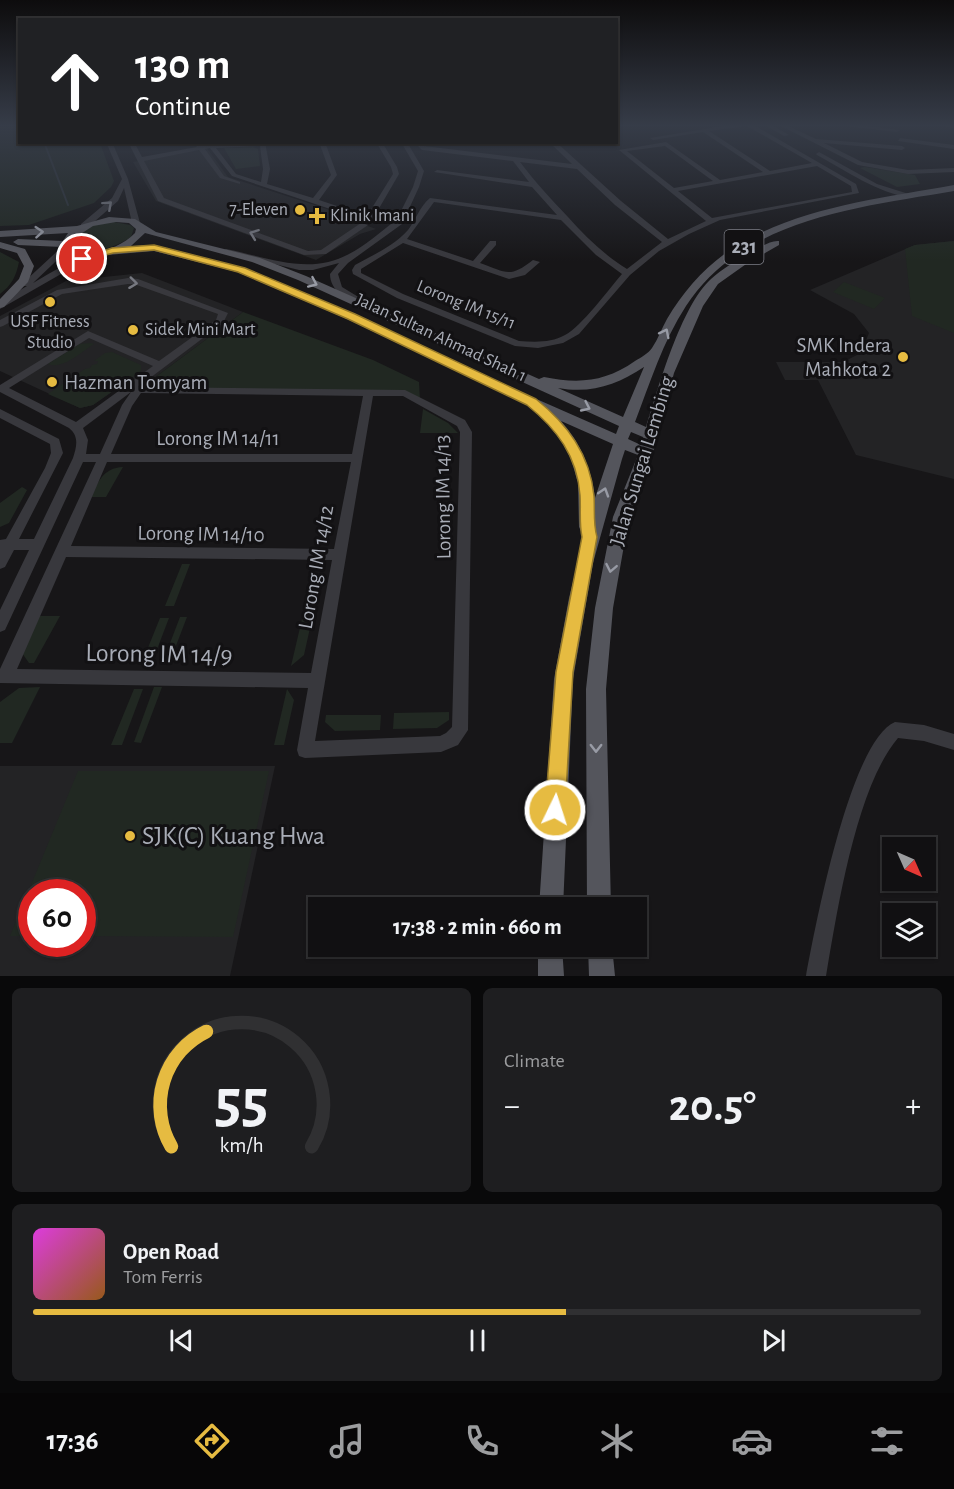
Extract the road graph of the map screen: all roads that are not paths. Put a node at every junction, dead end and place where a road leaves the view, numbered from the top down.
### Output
1 (120, 170) edge
2 (145, 170) edge
3 (216, 170) edge
4 (229, 170) edge
5 (266, 170) edge
6 (332, 170) edge
7 (395, 170) edge
8 (420, 170) edge
9 (523, 170) edge
10 (582, 170) edge
11 (647, 170) edge
12 (702, 170) edge
13 (764, 170) edge
14 (788, 170) edge
15 (828, 170) edge
16 (851, 170) edge
17 (891, 170) edge
18 (954, 170) edge
19 (437, 172) dead end
20 (908, 172) joint
21 (769, 173) junction
22 (124, 179) junction
23 (719, 182) junction
24 (263, 184) junction
25 (536, 185) junction
26 (877, 186) junction
27 (954, 188) edge
28 (673, 190) junction
29 (912, 195) junction
30 (954, 196) edge
31 (879, 201) junction
32 (314, 202) junction
33 (565, 218) junction
34 (401, 219) junction
35 (711, 221) junction
36 (366, 222) junction
37 (137, 224) junction
38 (81, 228) junction
39 (0, 234) edge
40 (402, 240) junction
41 (667, 242) junction
42 (493, 243) dead end
43 (0, 244) edge
44 (67, 246) junction
45 (219, 250) junction
46 (359, 250) junction
47 (109, 251) junction
48 (536, 262) dead end
49 (474, 264) junction
50 (627, 273) junction
51 (11, 299) junction
52 (0, 305) edge
53 (374, 310) junction
54 (0, 324) edge
55 (656, 351) junction
56 (159, 365) junction
57 (496, 365) junction
58 (1, 388) edge
59 (134, 389) junction
60 (369, 392) junction
61 (531, 402) junction
62 (0, 413) edge
63 (77, 427) junction
64 (623, 433) junction
65 (648, 444) junction
66 (79, 458) junction
67 (104, 458) junction
68 (357, 458) junction
69 (589, 537) junction
70 (37, 544) junction
71 (5, 545) edge
72 (62, 551) junction
73 (340, 555) junction
74 (0, 563) edge
75 (0, 625) edge
76 (3, 676) edge
77 (317, 681) junction
78 (954, 742) edge
79 (305, 750) joint
80 (552, 897) edge
81 (599, 897) edge
82 (550, 957) edge
83 (601, 957) edge
84 (551, 976) edge
85 (602, 976) edge
86 (816, 976) edge

1 - 22 street
36 -> 2 street
3 - 36 street
4 - 24 street
5 - 24 street
6 - 32 street
7 - 36 street
8 - 34 street
9 - 25 street
10 - 41 street
11 - 28 street
12 - 23 street
13 - 21 street
14 - 21 street
15 - 35 street, Lorong IM 15/11
16 - 26 street
17 - 20 street
18 - 20 street
19 - 25 street
21 - 23 street
22 - 37 street
38 -> 22 street
23 - 28 street
24 - 32 street
25 - 33 street
26 - 29 street
26 - 31 street
27 - 29 main road, Jalan Sungai Lembing / 231
28 - 35 street
29 - 31 main road, Jalan Sungai Lembing / 231
30 - 65 main road, Jalan Sungai Lembing / 231
55 -> 31 main road, Jalan Sungai Lembing / 231
32 - 36 street
33 - 40 street
33 - 50 street
34 - 36 street
34 - 46 street
35 - 41 street, Lorong IM 15/11
37 - 38 main road
37 - 45 main road, Jalan Sultan Ahmad Shah 1
37 - 47 main road
39 -> 38 main road
38 - 44 main road
40 - 49 street
40 - 50 street, Lorong IM 15/11
41 - 50 street, Lorong IM 15/11
42 - 49 street
43 - 44 main road, Jalan Sultan Ahmad Shah 1
43 - 52 main road
44 - 47 main road, Jalan Sultan Ahmad Shah 1
44 - 51 street
45 - 46 street
45 -> 53 main road, Jalan Sultan Ahmad Shah 1
46 - 53 street
47 - 51 street
47 - 61 main road, Jalan Sultan Ahmad Shah 1
48 - 49 street
51 - 52 street
53 - 57 main road, Jalan Sultan Ahmad Shah 1
54 -> 56 street
55 - 57 main road
55 - 64 main road, Jalan Sungai Lembing / 231
56 - 58 street
56 - 59 street
57 -> 64 main road, Jalan Sultan Ahmad Shah 1
58 - 63 street
59 - 60 street, Lorong IM 14/13
59 - 63 street
59 - 67 street
60 - 68 street, Lorong IM 14/12
60 - 79 street, Lorong IM 14/13
61 - 64 main road, Jalan Sultan Ahmad Shah 1
61 - 69 main road
62 - 71 street
63 - 66 street
64 - 65 main road, Jalan Sultan Ahmad Shah 1
69 -> 64 main road, Jalan Sungai Lembing / 231
65 -> 81 main road, Jalan Sungai Lembing / 231
66 - 67 street, Lorong IM 14/11
66 - 70 street
67 - 68 street, Lorong IM 14/11
67 - 72 street
68 - 73 street, Lorong IM 14/12
69 - 80 main road, Jalan Sungai Lembing / 231
70 - 71 street
70 - 75 street
71 - 74 street
72 - 73 street, Lorong IM 14/10
72 - 76 street
73 - 77 street, Lorong IM 14/12
76 - 77 street, Lorong IM 14/9
77 - 79 street, Lorong IM 14/12
78 - 86 street
82 - 84 main road
83 - 85 main road

